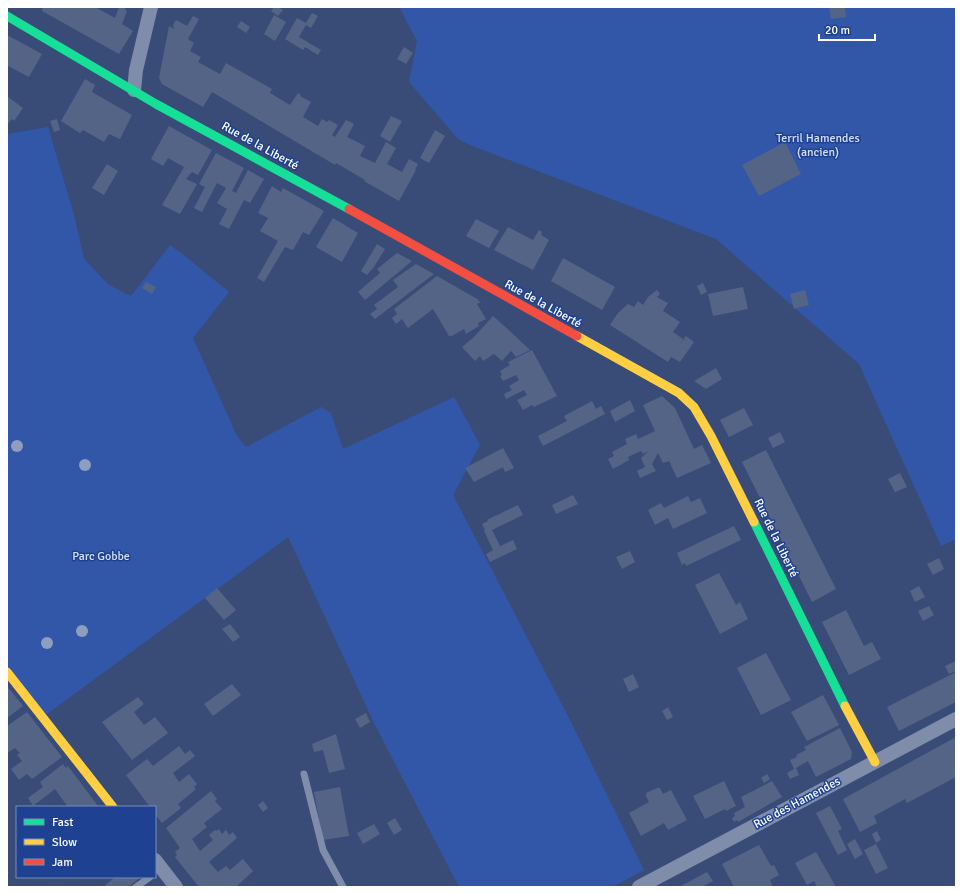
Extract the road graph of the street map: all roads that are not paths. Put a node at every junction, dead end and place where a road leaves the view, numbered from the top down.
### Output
1 (151, 7) edge
2 (7, 16) edge
3 (134, 90) junction
4 (7, 672) edge
5 (956, 719) edge
6 (875, 762) junction
7 (304, 774) dead end
8 (112, 806) edge
9 (157, 867) edge
10 (149, 878) edge
11 (136, 887) edge
12 (176, 887) edge
13 (343, 887) edge
14 (639, 887) edge

1 - 3 street
2 - 3 street, Rue de la Liberté
3 - 6 street, Rue de la Liberté
4 - 8 street
5 - 6 street, Rue des Hamendes
6 - 14 street, Rue des Hamendes
7 - 13 lane
9 - 12 street
10 - 11 lane

